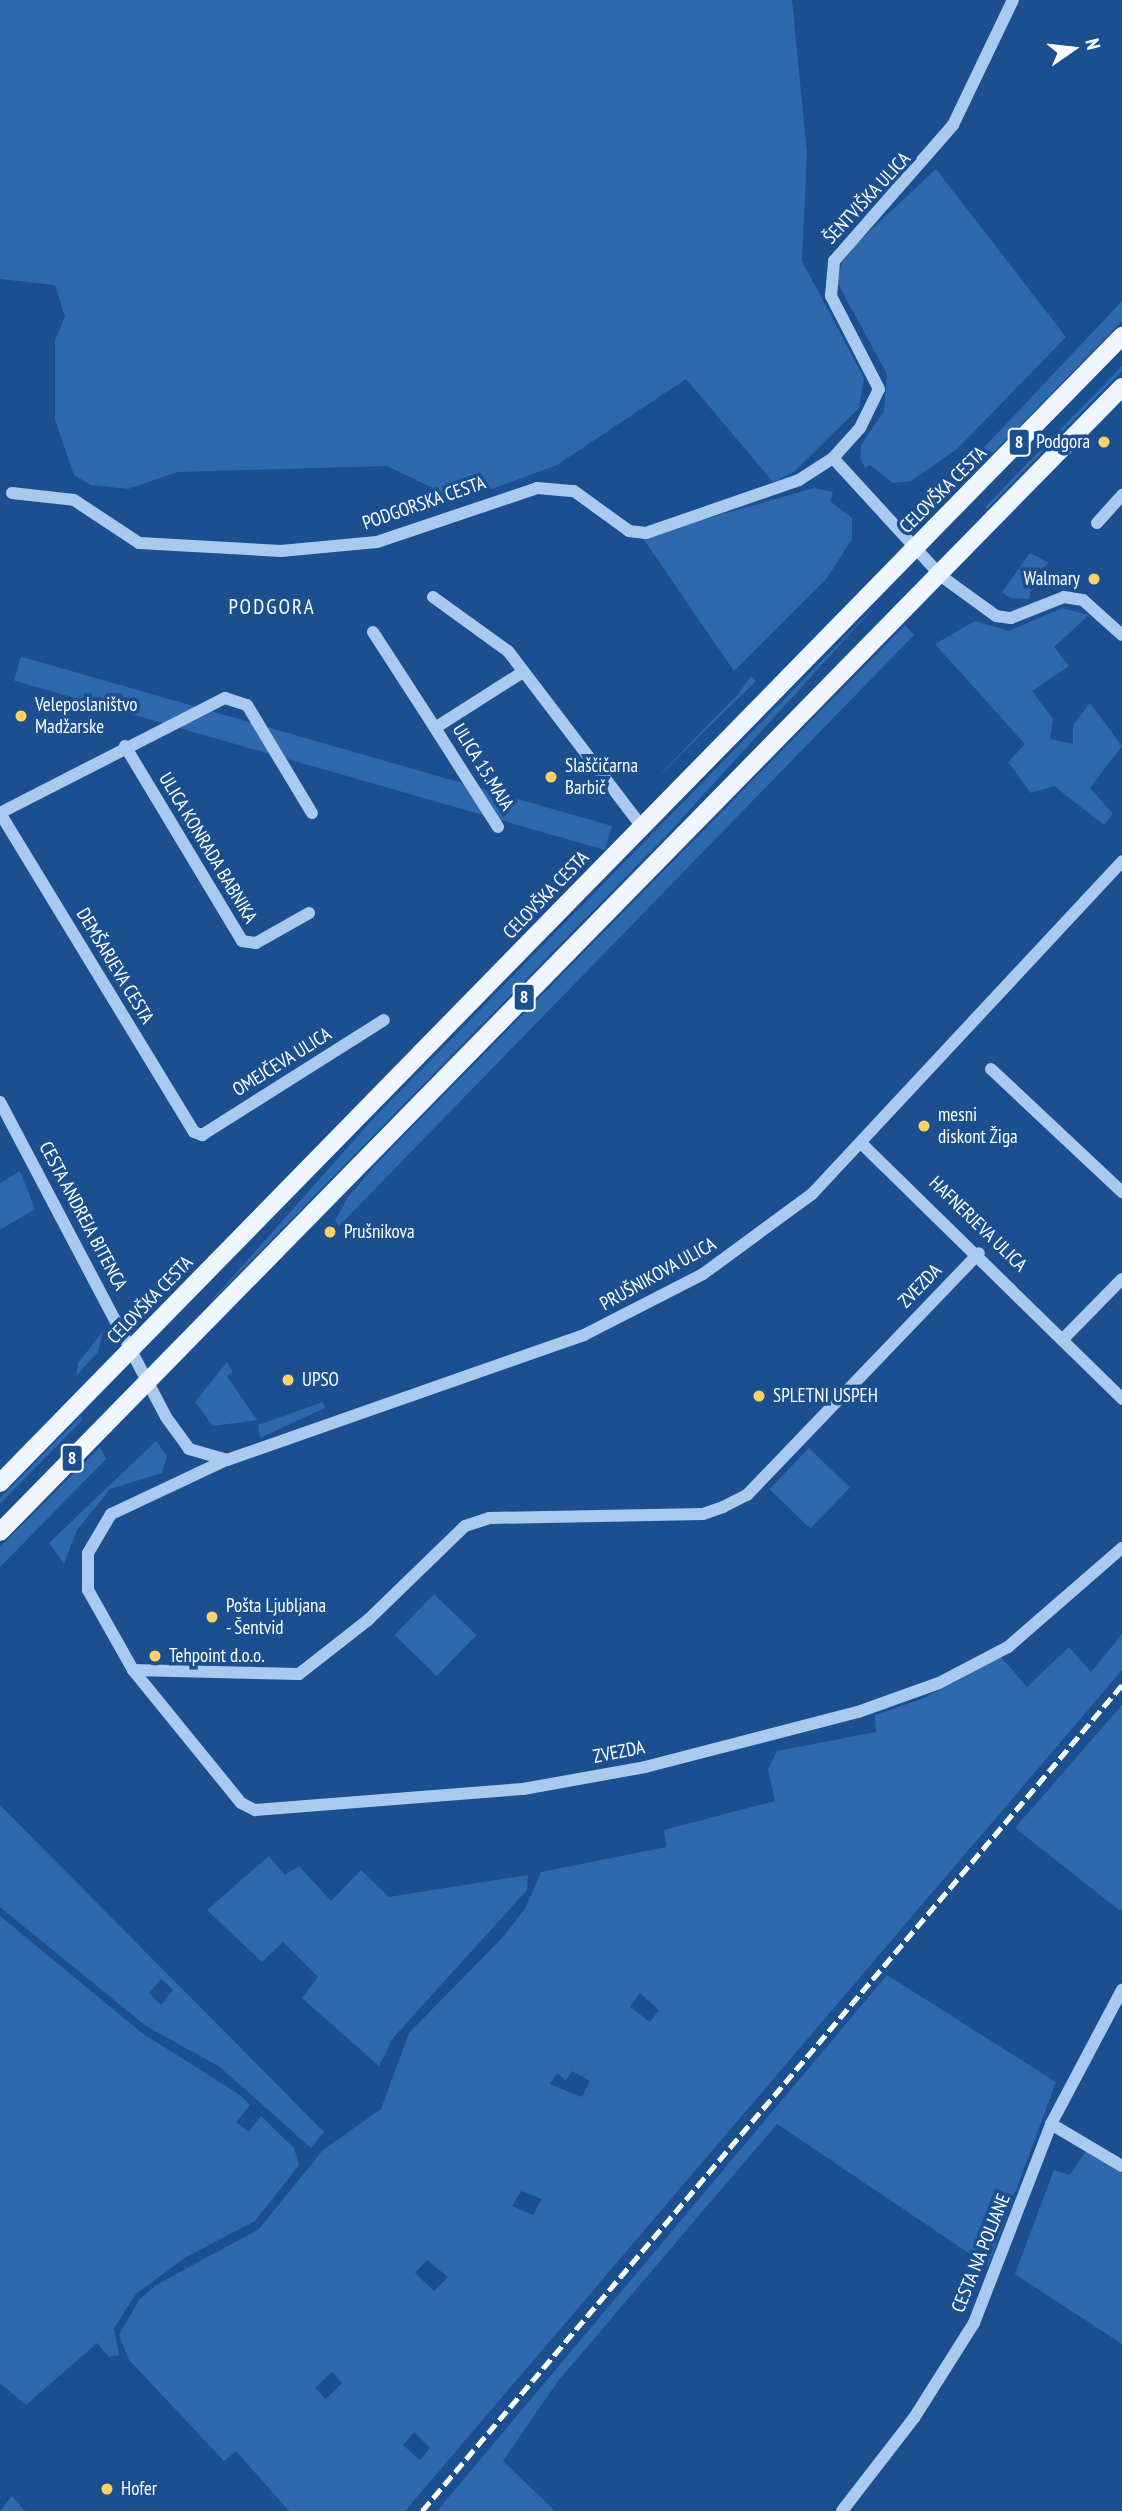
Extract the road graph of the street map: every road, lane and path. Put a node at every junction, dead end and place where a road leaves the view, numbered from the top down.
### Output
1 (1013, 0) edge
2 (1122, 336) edge
3 (1122, 387) edge
4 (833, 458) junction
5 (12, 493) dead end
6 (1122, 495) edge
7 (1097, 523) dead end
8 (915, 548) junction
9 (940, 576) junction
10 (432, 597) dead end
11 (373, 632) dead end
12 (1122, 635) edge
13 (523, 673) junction
14 (435, 728) junction
15 (125, 746) junction
16 (0, 813) edge
17 (312, 813) dead end
18 (498, 827) dead end
19 (642, 827) junction
20 (1122, 861) edge
21 (309, 913) dead end
22 (384, 1020) dead end
23 (991, 1069) dead end
24 (0, 1102) edge
25 (202, 1135) joint
26 (861, 1143) junction
27 (1122, 1192) edge
28 (979, 1253) junction
29 (1122, 1279) edge
30 (1065, 1337) junction
31 (133, 1347) junction
32 (146, 1386) junction
33 (1122, 1399) edge
34 (227, 1460) junction
35 (0, 1483) edge
36 (0, 1532) edge
37 (1122, 1548) edge
38 (133, 1670) junction
39 (1122, 1990) edge
40 (1051, 2124) junction
41 (1122, 2166) edge
42 (842, 2511) edge

1 - 4 street, ŠENTVIŠKA ULICA
2 - 8 main road, CELOVŠKA CESTA / 8
3 - 9 main road, 8
4 - 5 street, PODGORSKA CESTA
4 - 8 street
6 - 7 street
8 - 9 street
8 - 19 main road, CELOVŠKA CESTA / 8
9 - 12 street
9 - 32 main road, 8
10 - 13 street
11 - 14 street, ULICA 15.MAJA
13 - 14 street, ULICA 15.MAJA
13 - 19 street
14 - 18 street, ULICA 15.MAJA
15 - 16 street
15 - 17 street
15 - 21 street, ULICA KONRADA BABNIKA
16 - 25 street, DEMŠARJEVA CESTA
19 - 31 main road, CELOVŠKA CESTA / 8
20 - 26 street, PRUŠNIKOVA ULICA
22 - 25 street, OMEJČEVA ULICA
23 - 27 street
24 - 31 street, CESTA ANDREJA BITENCA
26 - 28 street, HAFNERJEVA ULICA
26 - 34 street, PRUŠNIKOVA ULICA
28 - 30 street, HAFNERJEVA ULICA
28 - 38 street, ZVEZDA
29 - 30 street
30 - 33 street, HAFNERJEVA ULICA
31 - 32 street
31 - 35 main road, CELOVŠKA CESTA / 8
32 - 34 street
32 - 36 main road, 8
34 - 38 street, ZVEZDA
37 - 38 street, ZVEZDA
39 - 40 street, CESTA NA POLJANE
40 - 41 street
40 - 42 street, CESTA NA POLJANE

